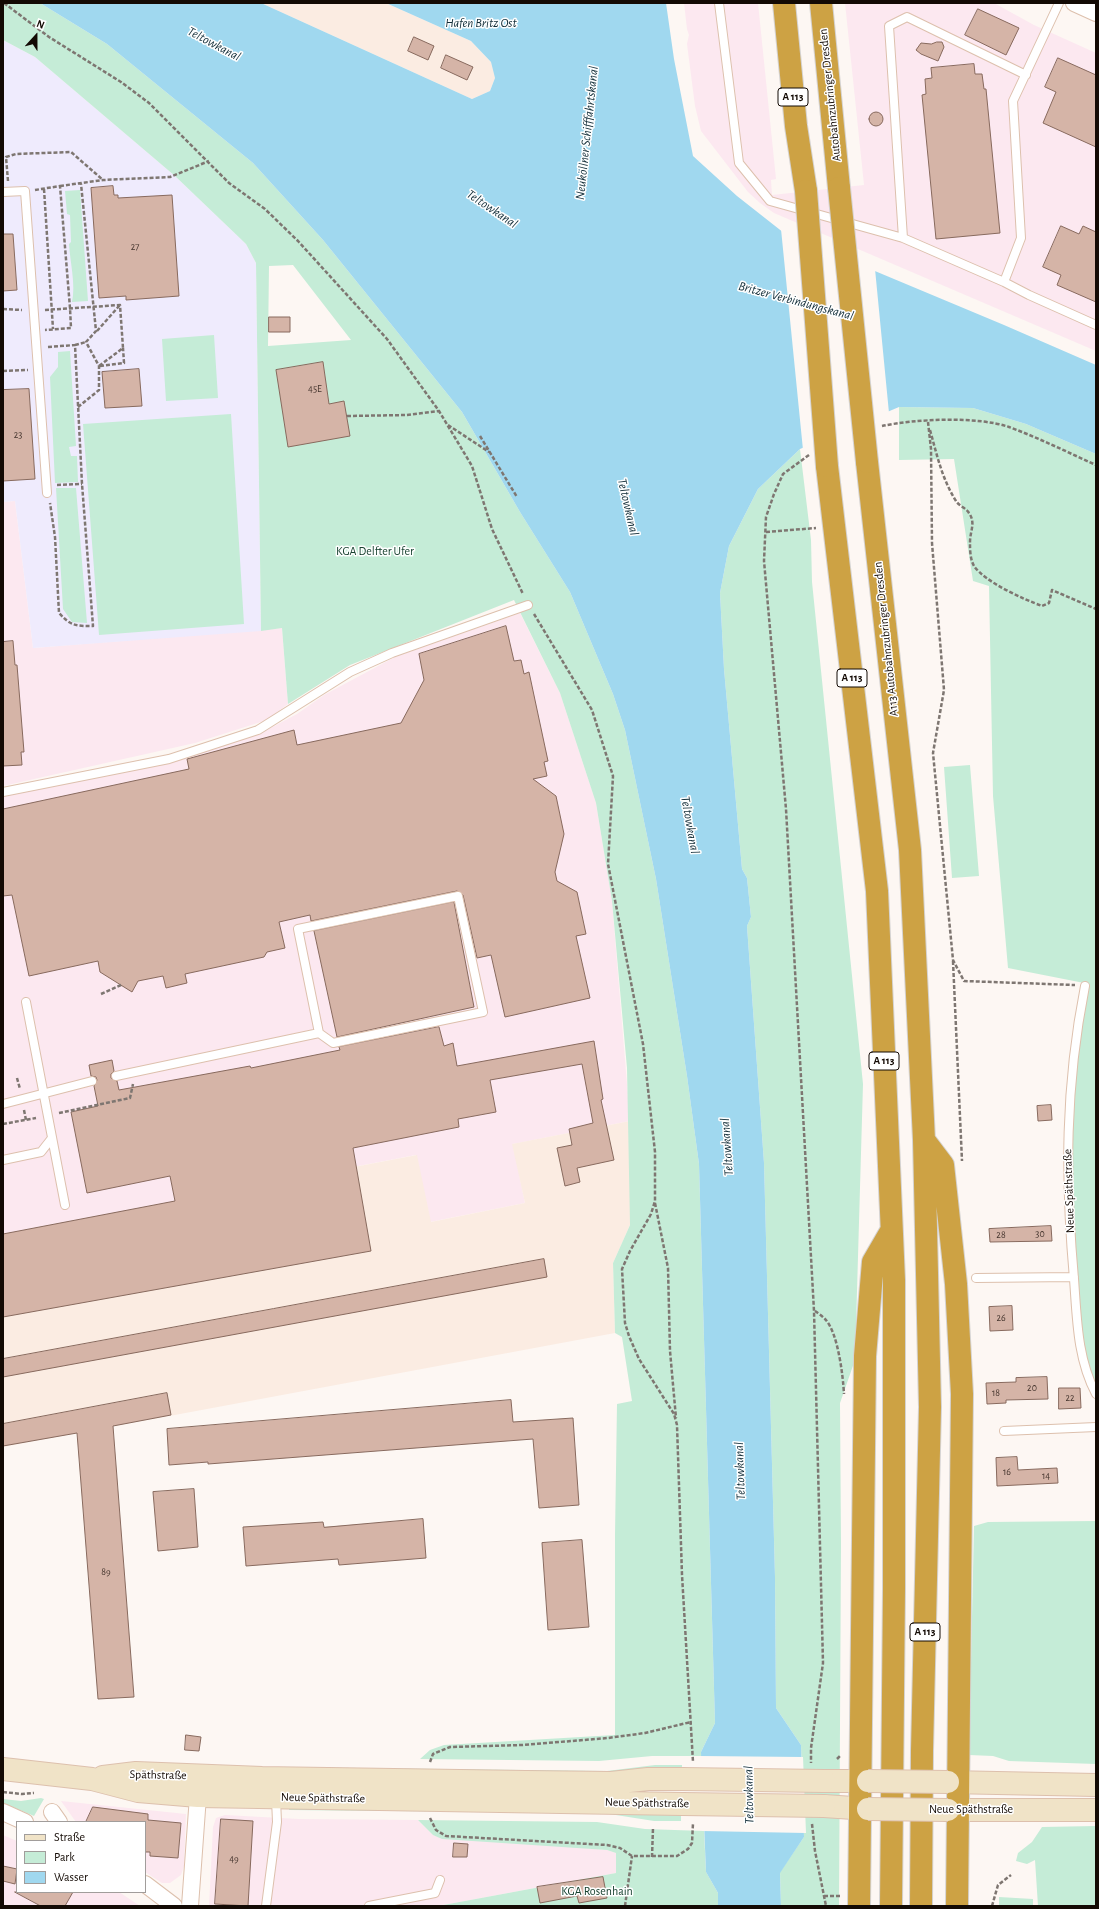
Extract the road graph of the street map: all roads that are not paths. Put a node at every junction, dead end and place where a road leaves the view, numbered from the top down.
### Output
1 (718, 3) edge
2 (784, 3) edge
3 (821, 3) edge
4 (1060, 3) edge
5 (1074, 3) edge
6 (1096, 13) edge
7 (1026, 75) junction
8 (6, 192) edge
9 (902, 238) junction
10 (1004, 282) junction
11 (1096, 325) edge
12 (46, 490) road end
13 (876, 545) joint
14 (528, 605) road end
15 (3, 792) edge
16 (1085, 986) road end
17 (26, 1002) dead end
18 (319, 1033) junction
19 (116, 1076) dead end
20 (92, 1081) dead end
21 (44, 1094) junction
22 (3, 1104) edge
23 (52, 1138) junction
24 (924, 1140) junction
25 (3, 1160) edge
26 (65, 1205) dead end
27 (891, 1231) junction
28 (1074, 1277) junction
29 (976, 1278) dead end
30 (1096, 1394) edge
31 (1096, 1427) edge
32 (1004, 1431) dead end
33 (7, 1777) edge
34 (865, 1781) junction
35 (953, 1782) junction
36 (201, 1786) junction
37 (1096, 1786) edge
38 (276, 1798) junction
39 (864, 1808) junction
40 (953, 1810) junction
41 (1096, 1810) edge
42 (3, 1812) edge
43 (23, 1821) edge
44 (440, 1880) dead end
45 (146, 1885) edge
46 (851, 1901) edge
47 (174, 1906) edge
48 (190, 1906) edge
49 (266, 1906) edge
50 (369, 1906) edge
51 (890, 1906) edge
52 (921, 1906) edge
53 (957, 1906) edge

1 - 9 lane
2 - 27 highway, A 113, bridge
3 - 13 highway, Autobahnzubringer Dresden / A 113, bridge
4 - 7 lane
5 - 6 street
7 - 9 lane
7 - 10 lane
8 - 12 lane
9 - 10 lane
10 - 11 lane
13 - 24 highway, A113 Autobahnzubringer Dresden / A 113
14 - 15 lane
16 - 28 lane, Neue Späthstraße
17 - 21 lane
18 - 18 lane
18 - 19 lane
20 - 21 lane
21 - 22 lane
21 - 23 lane
23 - 25 lane
23 - 26 lane
24 - 35 highway
24 - 52 highway, A 113
27 - 34 highway
27 - 51 highway, A 113
28 - 29 lane
28 - 30 lane, Neue Späthstraße
31 - 32 lane
33 - 36 main road, Späthstraße
34 - 35 main road, Neue Späthstraße, bridge
34 - 36 main road, Neue Späthstraße, bridge
34 - 39 highway
35 - 37 main road, Neue Späthstraße
35 - 40 highway
36 - 38 main road, Neue Späthstraße
36 - 48 street, Späthstraße
38 - 39 main road, Neue Späthstraße, bridge
38 - 49 lane
39 - 40 main road, Neue Späthstraße, bridge
39 - 46 highway
40 - 41 main road, Neue Späthstraße
40 - 53 highway
42 - 43 street
44 - 50 lane
45 - 47 street

